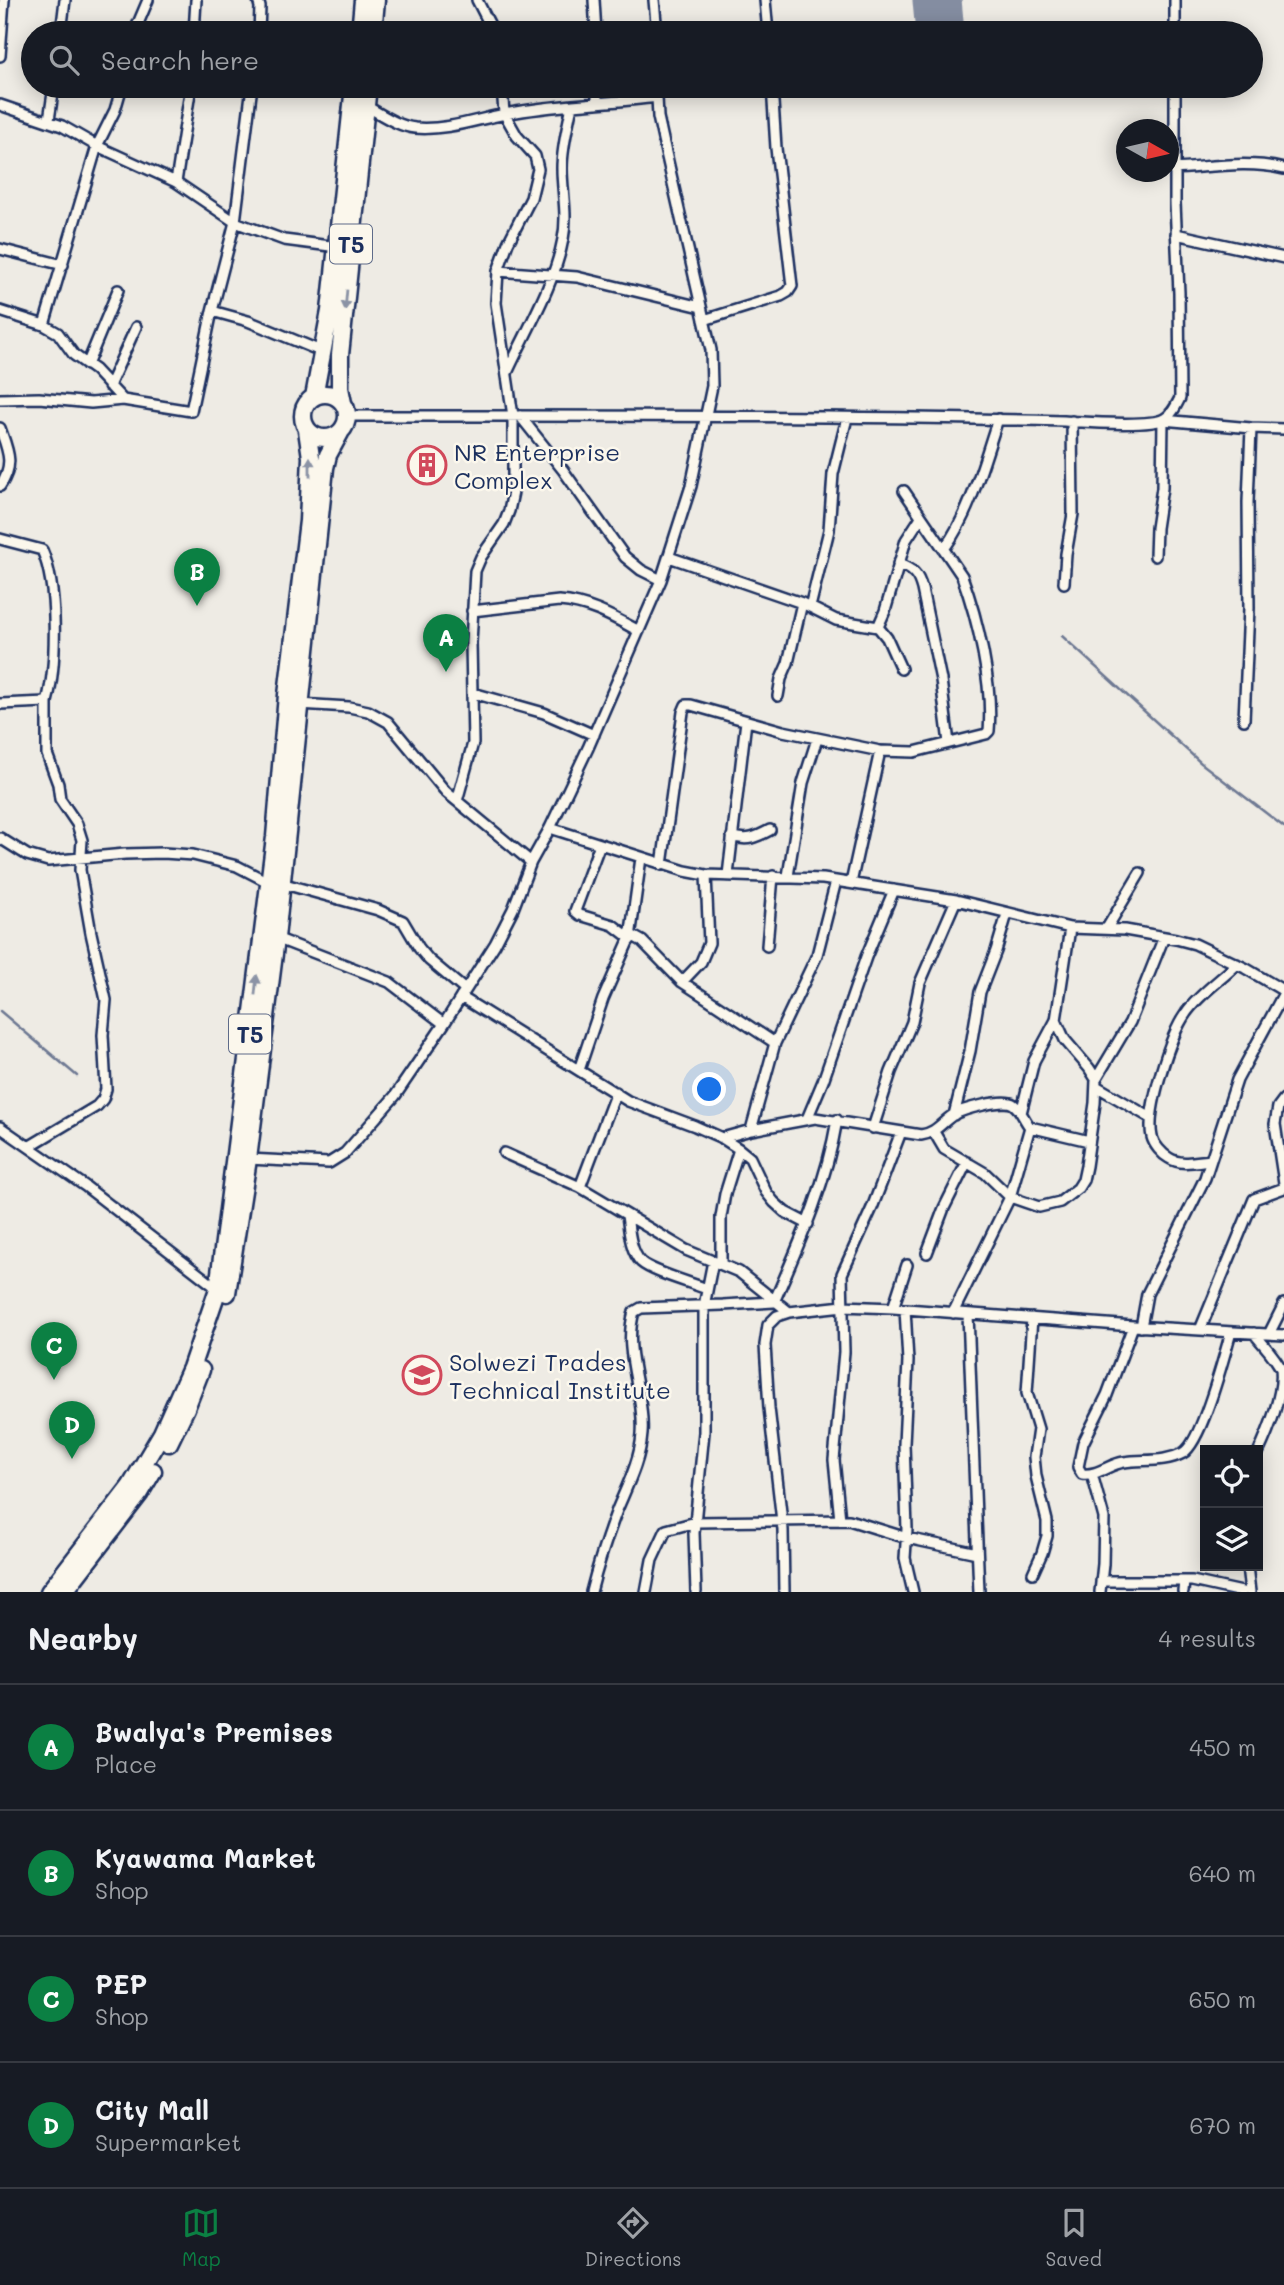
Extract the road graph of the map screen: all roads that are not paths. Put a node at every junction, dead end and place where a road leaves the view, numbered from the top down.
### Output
1 (4, 0) edge
2 (65, 0) edge
3 (148, 0) edge
4 (196, 0) edge
5 (258, 0) edge
6 (363, 0) edge
7 (376, 0) edge
8 (477, 0) edge
9 (594, 0) edge
10 (654, 0) edge
11 (765, 0) edge
12 (1175, 0) edge
13 (62, 21) edge
14 (139, 21) edge
15 (195, 21) edge
16 (259, 21) edge
17 (361, 21) edge
18 (374, 21) edge
19 (488, 21) edge
20 (595, 21) edge
21 (656, 21) edge
22 (767, 21) edge
23 (1175, 21) edge
24 (0, 56) edge
25 (52, 98) edge
26 (118, 98) edge
27 (189, 98) edge
28 (251, 98) edge
29 (353, 98) edge
30 (367, 98) edge
31 (503, 98) edge
32 (597, 98) edge
33 (647, 98) edge
34 (657, 98) edge
35 (773, 98) edge
36 (1175, 98) edge
37 (597, 103) junction
38 (572, 104) junction
39 (0, 105) edge
40 (366, 106) junction
41 (504, 113) junction
42 (1175, 119) edge
43 (49, 120) junction
44 (97, 146) junction
45 (1179, 169) edge
46 (1284, 169) edge
47 (176, 182) junction
48 (1175, 182) edge
49 (235, 222) junction
50 (1176, 233) junction
51 (338, 247) junction
52 (0, 249) edge
53 (1284, 258) edge
54 (63, 265) junction
55 (498, 271) junction
56 (553, 275) junction
57 (118, 290) dead end
58 (701, 307) junction
59 (0, 311) edge
60 (212, 311) junction
61 (704, 320) junction
62 (44, 326) junction
63 (136, 327) dead end
64 (323, 352) junction
65 (87, 365) junction
66 (507, 374) junction
67 (109, 386) junction
68 (314, 397) junction
69 (0, 399) edge
70 (123, 400) junction
71 (345, 409) junction
72 (517, 416) junction
73 (706, 417) junction
74 (846, 418) junction
75 (998, 419) junction
76 (1163, 420) junction
77 (1072, 421) junction
78 (0, 428) edge
79 (1251, 429) junction
80 (1284, 429) edge
81 (307, 430) junction
82 (340, 433) junction
83 (0, 486) edge
84 (904, 491) dead end
85 (921, 517) junction
86 (0, 539) edge
87 (944, 549) junction
88 (1156, 556) dead end
89 (669, 557) junction
90 (898, 564) junction
91 (661, 580) junction
92 (1064, 583) dead end
93 (806, 605) junction
94 (472, 611) junction
95 (878, 627) junction
96 (639, 631) junction
97 (901, 669) dead end
98 (473, 694) junction
99 (778, 696) dead end
100 (47, 702) junction
101 (0, 704) edge
102 (299, 704) junction
103 (1244, 720) dead end
104 (746, 722) junction
105 (594, 735) junction
106 (817, 738) junction
107 (949, 743) junction
108 (880, 751) junction
109 (457, 801) junction
110 (550, 828) junction
111 (770, 830) dead end
112 (733, 836) junction
113 (0, 838) edge
114 (600, 844) junction
115 (641, 858) junction
116 (80, 859) junction
117 (531, 862) junction
118 (662, 865) junction
119 (1140, 873) dead end
120 (706, 875) junction
121 (728, 875) junction
122 (772, 876) junction
123 (788, 876) junction
124 (836, 881) junction
125 (274, 882) junction
126 (851, 883) junction
127 (894, 890) junction
128 (956, 900) junction
129 (1007, 914) junction
130 (1070, 928) junction
131 (1107, 928) junction
132 (1164, 937) junction
133 (276, 938) junction
134 (630, 938) junction
135 (767, 946) dead end
136 (1237, 964) junction
137 (682, 982) junction
138 (1284, 992) edge
139 (463, 993) junction
140 (1056, 1020) junction
141 (444, 1024) junction
142 (775, 1042) junction
143 (579, 1070) junction
144 (1096, 1083) junction
145 (616, 1093) junction
146 (1284, 1099) edge
147 (1021, 1113) junction
148 (954, 1115) junction
149 (1151, 1118) junction
150 (807, 1119) junction
151 (837, 1120) junction
152 (1030, 1126) junction
153 (0, 1127) edge
154 (873, 1128) junction
155 (751, 1130) junction
156 (901, 1132) junction
157 (933, 1132) junction
158 (722, 1138) junction
159 (1089, 1141) junction
160 (30, 1146) junction
161 (739, 1149) junction
162 (504, 1153) dead end
163 (248, 1159) junction
164 (1211, 1160) junction
165 (967, 1163) junction
166 (1284, 1183) edge
167 (580, 1187) junction
168 (1284, 1188) edge
169 (1010, 1198) junction
170 (627, 1215) junction
171 (808, 1224) junction
172 (927, 1253) dead end
173 (717, 1262) junction
174 (907, 1265) dead end
175 (218, 1289) junction
176 (708, 1289) junction
177 (774, 1301) junction
178 (1284, 1304) edge
179 (704, 1306) junction
180 (843, 1306) junction
181 (893, 1308) junction
182 (905, 1309) junction
183 (789, 1312) junction
184 (953, 1313) junction
185 (968, 1314) junction
186 (1032, 1318) junction
187 (1137, 1327) junction
188 (1200, 1330) junction
189 (1231, 1332) junction
190 (1254, 1333) junction
191 (1269, 1334) junction
192 (1284, 1335) edge
193 (1262, 1445) edge
194 (1092, 1474) junction
195 (840, 1520) junction
196 (696, 1522) junction
197 (782, 1522) junction
198 (907, 1538) junction
199 (977, 1553) junction
200 (1248, 1571) edge
201 (1033, 1573) dead end
202 (1101, 1581) junction
203 (1184, 1581) junction
204 (49, 1592) edge
205 (64, 1592) edge
206 (591, 1592) edge
207 (646, 1592) edge
208 (696, 1592) edge
209 (784, 1592) edge
210 (913, 1592) edge
211 (979, 1592) edge
212 (1100, 1592) edge
213 (1183, 1592) edge
214 (1242, 1592) edge
215 (1250, 1592) edge

1 - 24 street
2 - 13 street
3 - 14 street
4 - 15 street
5 - 16 street
6 - 17 highway
7 - 18 highway
8 - 19 street
9 - 20 street
10 - 21 street
11 - 22 street
12 - 23 street
25 - 43 street
26 - 44 street
27 - 47 street
28 - 49 street
29 - 51 highway, T5
30 - 40 highway, T5
31 - 41 street
32 - 37 street
33 - 37 street
34 - 58 street
35 - 61 street
36 - 42 street
37 - 38 street
38 - 41 street
38 - 56 street
39 - 43 street
40 - 41 street
40 -> 71 highway, T5
41 - 55 street
43 - 44 street
44 - 47 street
44 - 54 street
45 - 46 street
47 - 49 street
48 - 50 street
49 - 51 street
49 - 60 street
50 - 53 street
50 - 76 street
51 - 64 highway, T5
52 - 54 street
54 - 62 street
55 - 56 street
55 - 66 street
56 - 58 street
56 - 66 street
57 - 65 street
58 - 61 street
59 - 62 street
60 - 64 street
60 - 70 street
61 - 73 street
62 - 65 street
63 - 67 street
64 - 68 highway, T5
65 - 67 street
66 - 72 street
67 - 70 street
68 - 71 highway
68 - 81 highway, T5
69 - 70 street
71 - 72 street
71 - 82 highway, T5
72 - 73 street
72 - 91 street
72 - 94 street
73 - 74 street
73 - 89 street
74 - 75 street
74 - 93 street
75 - 77 street
75 - 87 street
76 - 77 street
76 - 79 street
76 - 88 street
77 - 92 street
78 - 83 street
79 - 80 street
79 - 103 street
81 - 82 highway
125 -> 81 highway, T5
82 - 102 highway, T5
84 - 85 street
85 - 87 street
85 - 90 street
86 - 100 street
87 - 107 street
89 - 91 street
89 - 93 street
90 - 95 street
90 - 107 street
91 - 96 street
93 - 95 street
93 - 99 street
94 - 96 street
94 - 98 street
95 - 97 street
96 - 105 street
98 - 105 street
98 - 109 street
100 - 101 street
100 - 116 street
102 - 109 street
102 - 125 highway, T5
104 - 106 street
104 - 112 street
104 - 118 street
105 - 110 street
106 - 108 street
106 - 123 street
107 - 108 street
108 - 126 street
109 - 117 street
110 - 114 street
110 - 117 street
111 - 112 street
112 - 121 street
113 - 116 street
114 - 115 street
114 - 134 street
115 - 118 street
115 - 134 street
116 - 125 street
116 - 160 street
117 - 139 street
118 - 120 street
119 - 131 street
120 - 121 street
120 - 137 street
121 - 122 street
122 - 123 street
122 - 135 street
123 - 124 street
124 - 126 street
124 - 142 street
125 - 133 highway, T5
125 - 139 street
175 -> 125 highway, T5
126 - 127 street
127 - 128 street
127 - 150 street
128 - 129 street
128 - 154 street
129 - 130 street
129 - 148 street
130 - 131 street
130 - 140 street
131 - 132 street
132 - 136 street
132 - 144 street
133 - 141 street
133 - 163 highway, T5
134 - 137 street
134 - 143 street
136 - 138 street
136 - 149 street
137 - 142 street
138 - 164 street
139 - 141 street
139 - 143 street
140 - 144 street
140 - 147 street
141 - 163 street
142 - 155 street
143 - 145 street
144 - 149 street
144 - 159 street
145 - 158 street
145 - 167 street
146 - 166 street
147 - 148 street
147 - 152 street
148 - 157 street
149 - 164 street
150 - 151 street
150 - 155 street
151 - 154 street
151 - 171 street
152 - 159 street
152 - 169 street
153 - 160 street
154 - 156 street
155 - 158 street
156 - 157 street
156 - 180 street
157 - 165 street
158 - 161 street
159 - 169 street
160 - 175 street
161 - 171 street
161 - 173 street
162 - 167 street
163 - 205 highway, T5
164 - 187 street
165 - 169 street
165 - 172 street
167 - 170 street
168 - 188 street
169 - 184 street
170 - 173 street
170 - 176 street
171 - 177 street
173 - 176 street
173 - 177 street
174 - 181 street
175 - 204 highway, T5
176 - 179 street
177 - 179 street
177 - 183 street
178 - 191 street
179 - 196 street
179 - 206 street
180 - 181 street
180 - 183 street
180 - 195 street
181 - 182 street
182 - 184 street
182 - 198 street
183 - 197 street
184 - 185 street
185 - 186 street
185 - 199 street
186 - 187 street
186 - 201 street
187 - 188 street
187 - 194 street
188 - 189 street
189 - 190 street
189 - 194 street
190 - 191 street
190 - 193 street
191 - 192 street
194 - 202 street
195 - 197 street
195 - 198 street
196 - 197 street
196 - 207 street
196 - 208 street
197 - 209 street
198 - 199 street
198 - 210 street
199 - 211 street
200 - 215 street
202 - 203 street
202 - 212 street
203 - 213 street
203 - 214 street

